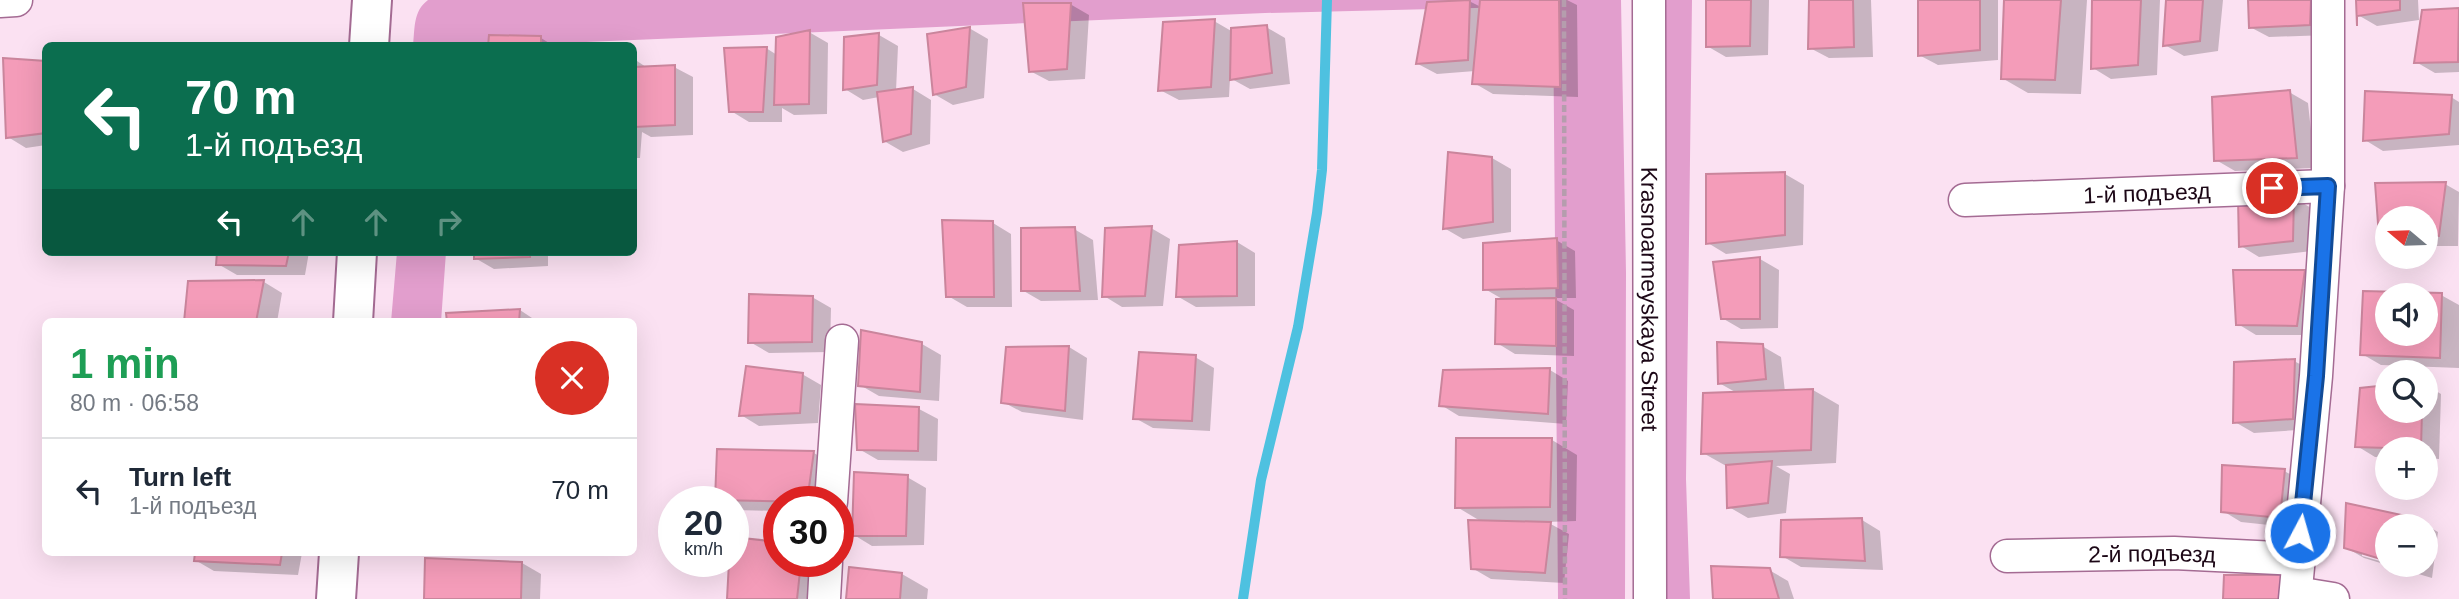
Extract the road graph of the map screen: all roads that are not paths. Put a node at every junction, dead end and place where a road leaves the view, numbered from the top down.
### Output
1 (16, 0) edge
2 (372, 0) edge
3 (1649, 0) edge
4 (2328, 0) edge
5 (0, 1) edge
6 (369, 42) edge
7 (2328, 186) junction
8 (1965, 200) dead end
9 (357, 256) edge
10 (353, 318) edge
11 (842, 341) dead end
12 (832, 486) edge
13 (339, 556) edge
14 (2007, 556) dead end
15 (2297, 559) junction
16 (825, 577) edge
17 (2295, 596) edge
18 (336, 599) edge
19 (824, 599) edge
20 (1650, 599) edge
21 (2333, 599) edge

1 - 5 street
2 - 6 street
3 - 20 street, Krasnoarmeyskaya Street
4 - 7 street
7 - 8 street, 1-й подъезд
7 - 15 street
9 - 10 street
11 - 12 street
13 - 18 street
14 - 15 street, 2-й подъезд
15 - 17 street
16 - 19 street
17 - 21 street

